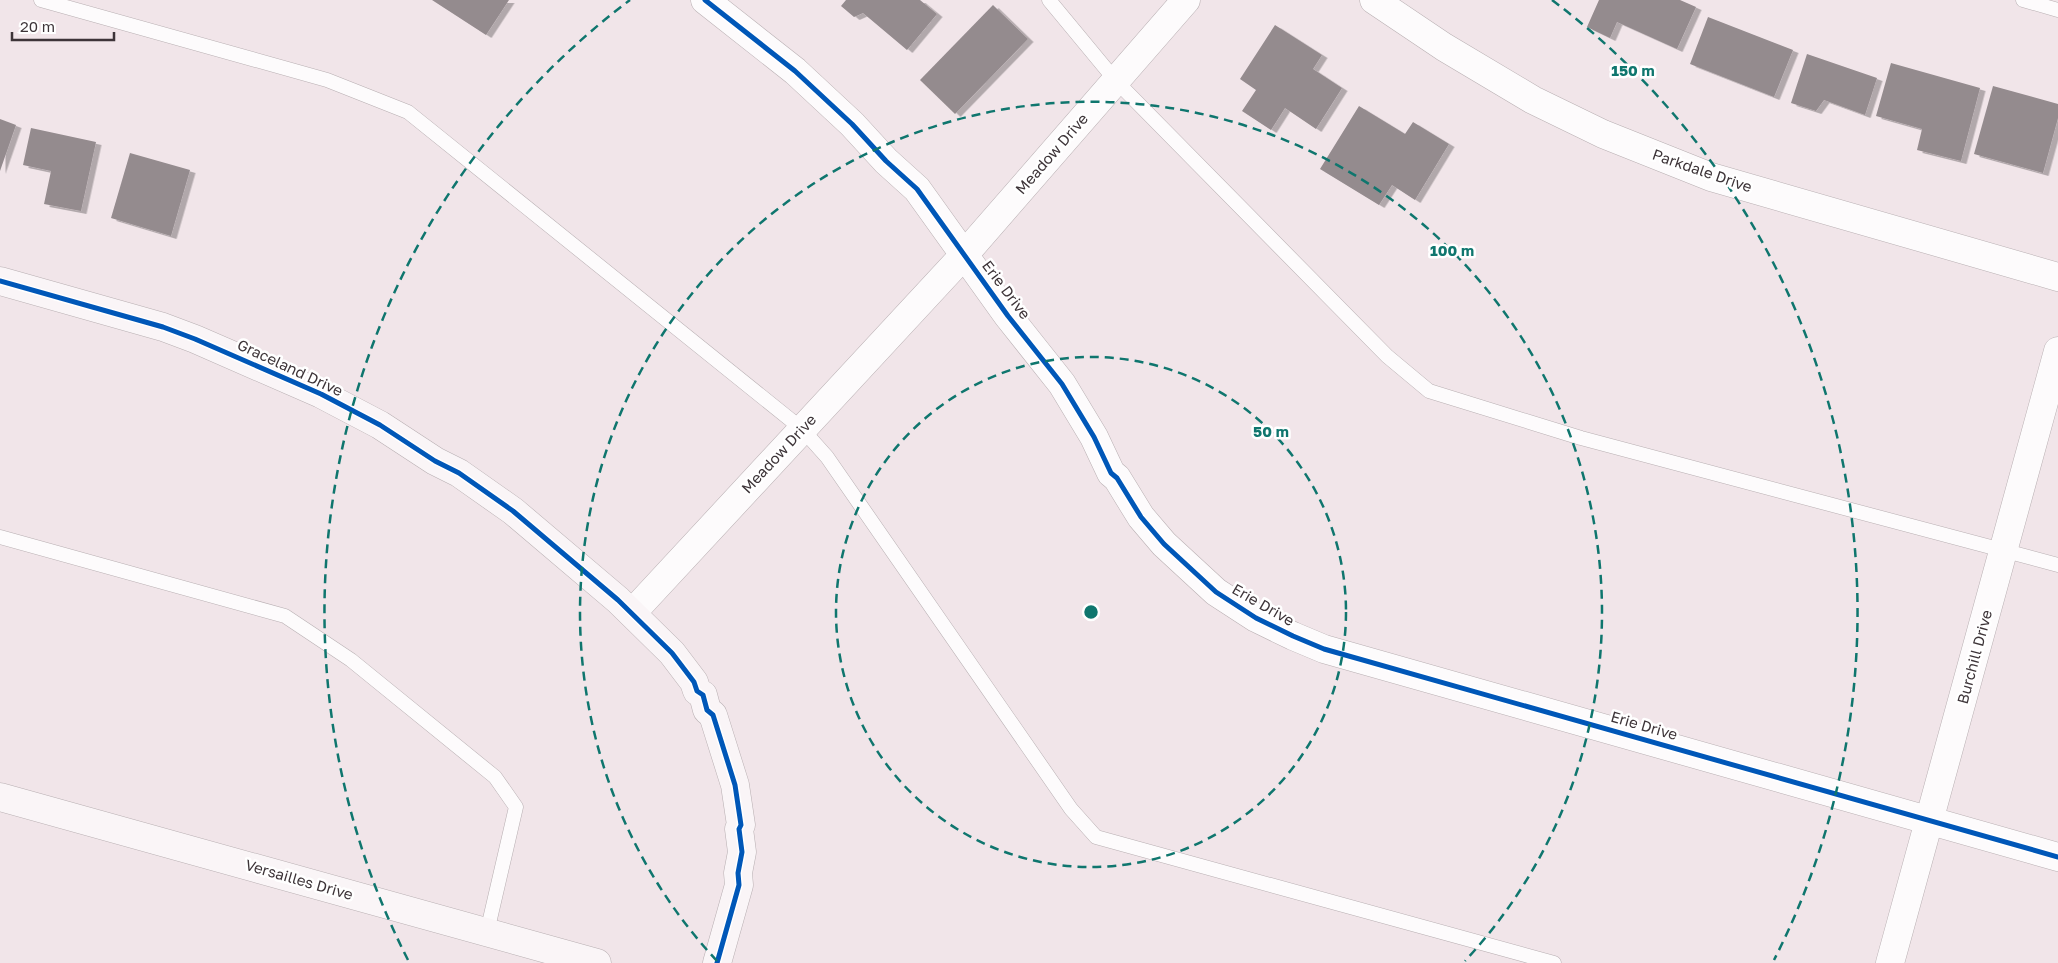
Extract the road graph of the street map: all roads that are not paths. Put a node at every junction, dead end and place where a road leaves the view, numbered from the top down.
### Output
1 (41, 0) edge
2 (705, 0) edge
3 (1049, 0) edge
4 (1186, 0) edge
5 (1374, 0) edge
6 (2023, 0) edge
7 (2058, 10) edge
8 (1116, 81) junction
9 (964, 254) junction
10 (2058, 277) edge
11 (0, 281) edge
12 (2058, 351) edge
13 (802, 429) junction
14 (0, 537) edge
15 (2004, 550) junction
16 (2058, 565) edge
17 (632, 613) junction
18 (0, 797) edge
19 (1930, 821) junction
20 (2058, 856) edge
21 (487, 932) junction
22 (597, 963) edge
23 (717, 963) edge
24 (1554, 963) edge
25 (1890, 963) edge

1 - 13 lane
2 - 9 street, Erie Drive
3 - 8 lane
4 - 8 street, Meadow Drive
5 - 10 street, Parkdale Drive
6 - 7 lane
8 - 9 street, Meadow Drive
8 - 15 lane
9 - 13 street, Meadow Drive
9 - 19 street, Erie Drive
11 - 17 street, Graceland Drive
12 - 15 street, Burchill Drive
13 - 17 street, Meadow Drive
13 - 24 lane
14 - 21 lane
15 - 16 lane
15 - 19 street, Burchill Drive
17 - 23 street
18 - 21 street, Versailles Drive
19 - 20 street, Erie Drive
19 - 25 street, Burchill Drive
21 - 22 street, Versailles Drive

